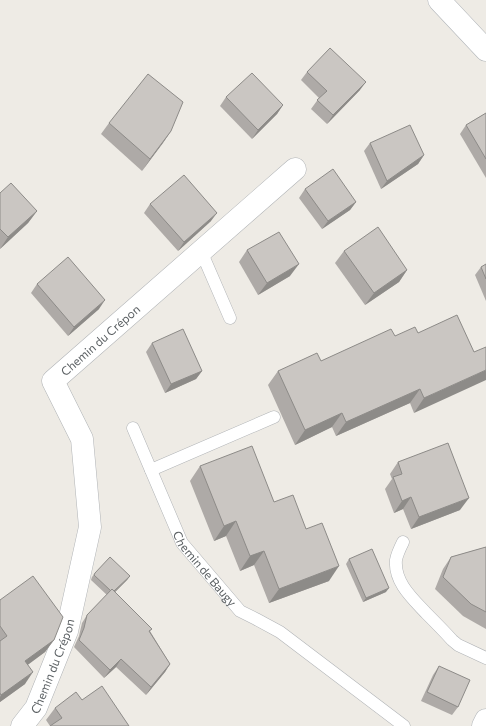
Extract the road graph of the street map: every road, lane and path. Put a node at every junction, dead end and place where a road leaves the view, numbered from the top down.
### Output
1 (439, 0) edge
2 (486, 50) edge
3 (295, 169) dead end
4 (201, 251) junction
5 (230, 318) dead end
6 (274, 417) dead end
7 (133, 428) dead end
8 (151, 470) junction
9 (403, 542) dead end
10 (486, 658) edge
11 (486, 720) edge
12 (22, 726) edge
13 (404, 726) edge
14 (483, 726) edge

1 - 2 street
3 - 4 street, Chemin du Crépon
4 - 5 lane
4 - 12 street, Chemin du Crépon
6 - 8 lane
7 - 8 lane, Chemin de Baugy
8 - 13 lane, Chemin de Baugy
9 - 10 lane
11 - 14 street

